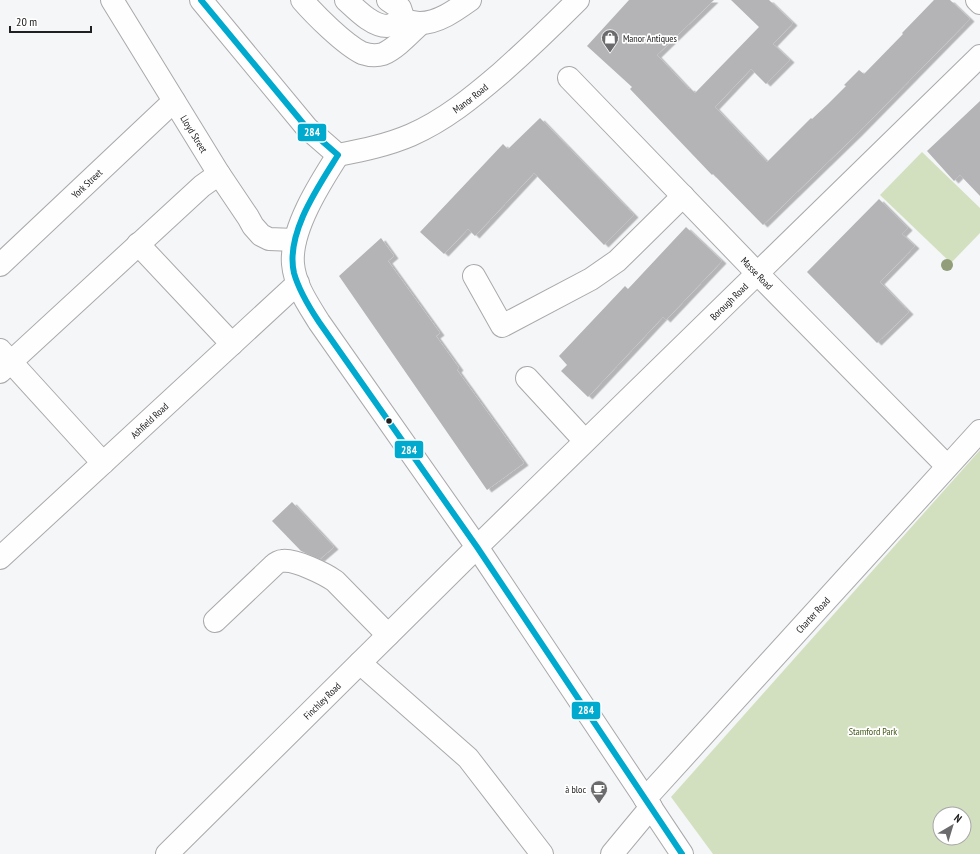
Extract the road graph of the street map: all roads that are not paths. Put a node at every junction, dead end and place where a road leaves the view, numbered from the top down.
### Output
1 (112, 0) edge
2 (201, 0) edge
3 (302, 0) edge
4 (346, 0) edge
5 (388, 0) edge
6 (470, 0) edge
7 (578, 0) edge
8 (977, 0) edge
9 (980, 3) edge
10 (412, 22) junction
11 (980, 56) edge
12 (569, 78) dead end
13 (174, 101) junction
14 (338, 155) junction
15 (219, 174) junction
16 (683, 196) junction
17 (295, 240) junction
18 (138, 244) junction
19 (1, 263) edge
20 (757, 273) junction
21 (474, 276) dead end
22 (298, 283) junction
23 (232, 344) junction
24 (4, 361) edge
25 (527, 378) dead end
26 (980, 431) edge
27 (586, 441) junction
28 (103, 463) junction
29 (947, 466) junction
30 (477, 547) junction
31 (0, 558) edge
32 (215, 621) dead end
33 (388, 635) junction
34 (360, 663) junction
35 (648, 803) junction
36 (167, 854) edge
37 (542, 854) edge
38 (612, 854) edge
39 (682, 854) edge

1 - 13 street, Lloyd Street
2 - 14 street
3 - 10 street
4 - 10 street
5 - 10 street
6 - 10 street
7 - 14 street, Manor Road
8 - 9 street
11 - 20 street, Borough Road
12 - 16 street, Masse Road
13 - 15 street, Lloyd Street
13 - 19 street, York Street
14 - 17 street
15 - 17 street, Lloyd Street
15 - 18 street
16 - 20 street, Masse Road
16 - 21 street
17 - 22 street
18 - 23 street
18 - 24 street
20 - 27 street, Borough Road
20 - 29 street, Masse Road
22 - 23 street, Ashfield Road
22 - 30 street
23 - 28 street, Ashfield Road
24 - 28 street
25 - 27 street
26 - 29 street, Charter Road
27 - 30 street, Borough Road
28 - 31 street, Ashfield Road
29 - 35 street, Charter Road
30 - 33 street, Finchley Road
30 - 35 street
32 - 33 street
33 - 34 street, Finchley Road
34 - 36 street, Finchley Road
34 - 37 street
35 - 38 street, Charter Road
35 - 39 street

